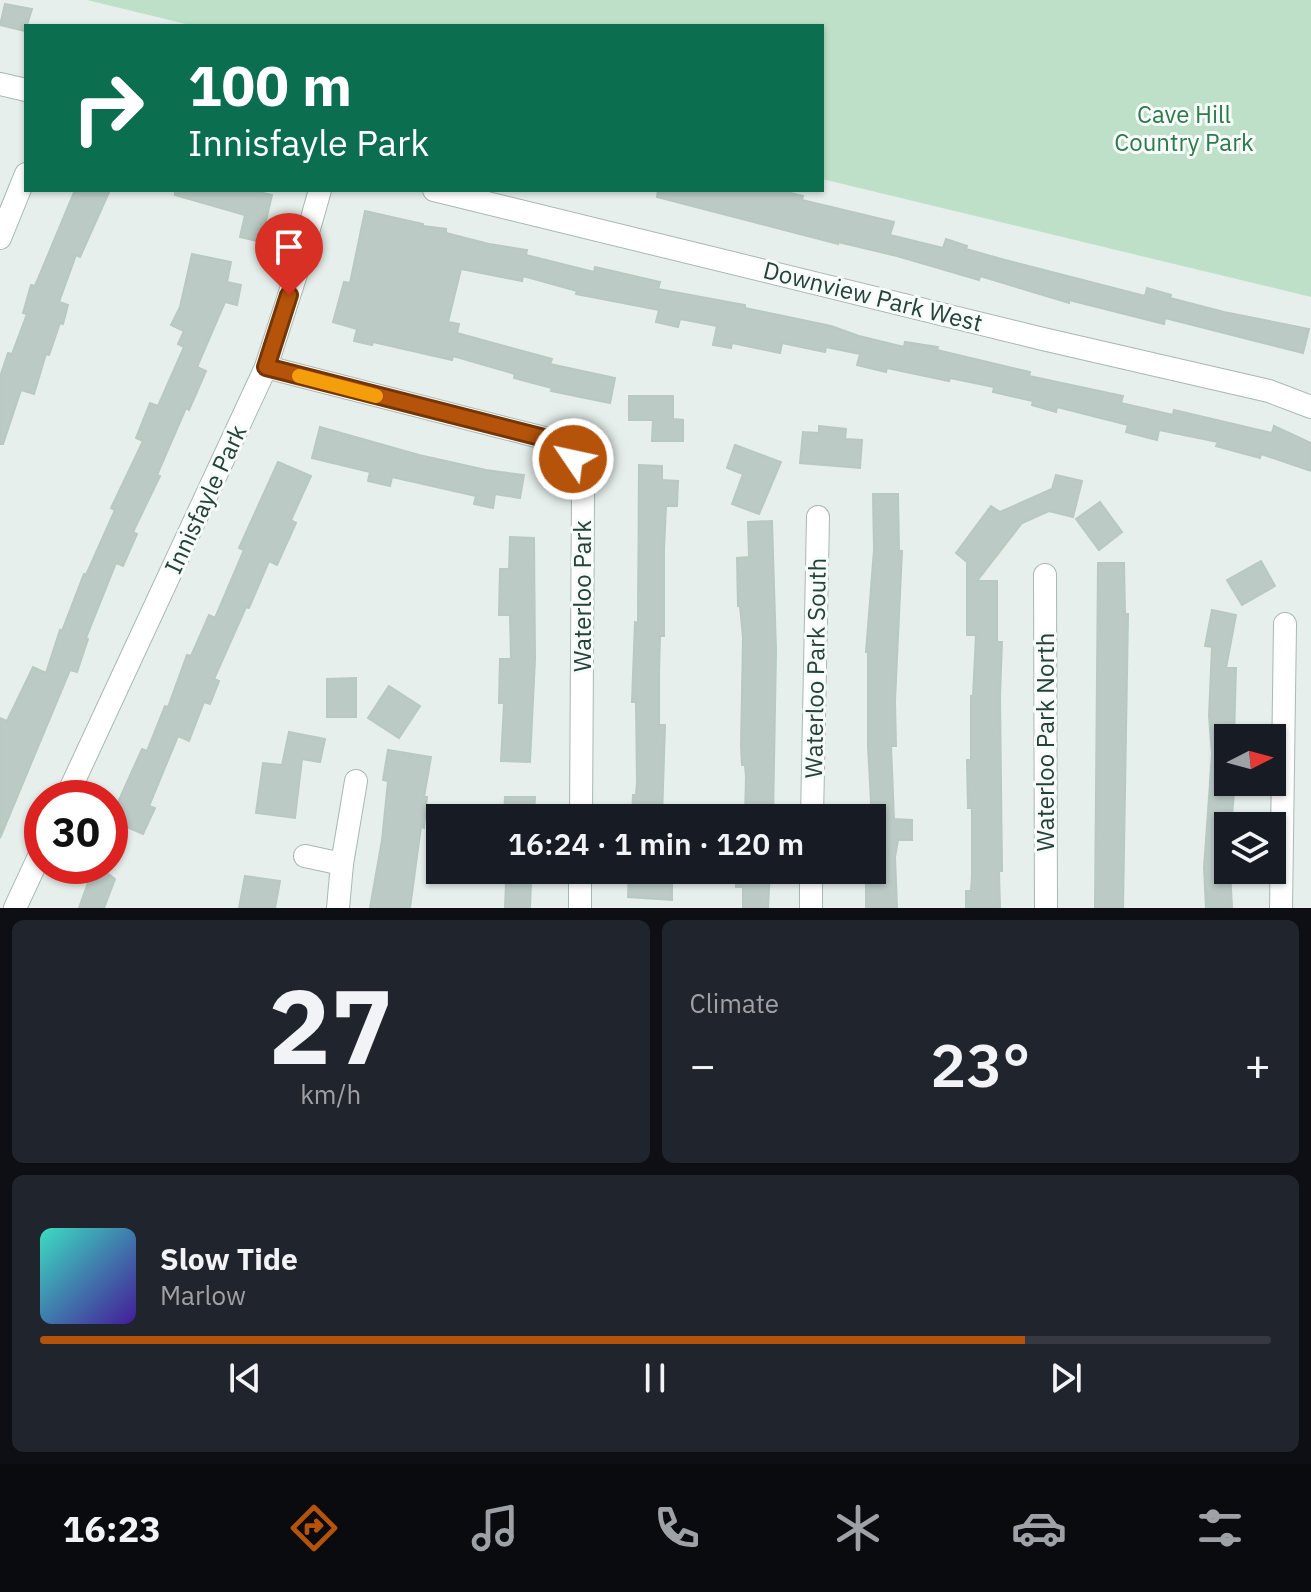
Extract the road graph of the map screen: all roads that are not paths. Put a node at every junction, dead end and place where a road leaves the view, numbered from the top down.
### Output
1 (0, 84) edge
2 (24, 90) edge
3 (24, 179) edge
4 (319, 192) edge
5 (442, 192) edge
6 (0, 238) edge
7 (266, 367) junction
8 (1311, 407) edge
9 (818, 517) dead end
10 (1045, 575) dead end
11 (1285, 624) dead end
12 (74, 780) edge
13 (356, 781) dead end
14 (581, 804) edge
15 (812, 804) edge
16 (305, 856) dead end
17 (342, 864) junction
18 (26, 884) edge
19 (580, 884) edge
20 (811, 884) edge
21 (15, 908) edge
22 (338, 908) edge
23 (580, 908) edge
24 (811, 908) edge
25 (1046, 908) edge
26 (1281, 908) edge

1 - 2 street
3 - 6 street
4 - 7 street, Innisfayle Park
5 - 8 street, Downview Park West
7 - 12 street, Innisfayle Park
7 - 14 street, Waterloo Park
9 - 15 street, Waterloo Park South
10 - 25 street, Waterloo Park North
11 - 26 street
13 - 17 street
16 - 17 street
17 - 22 street
18 - 21 street
19 - 23 street
20 - 24 street

